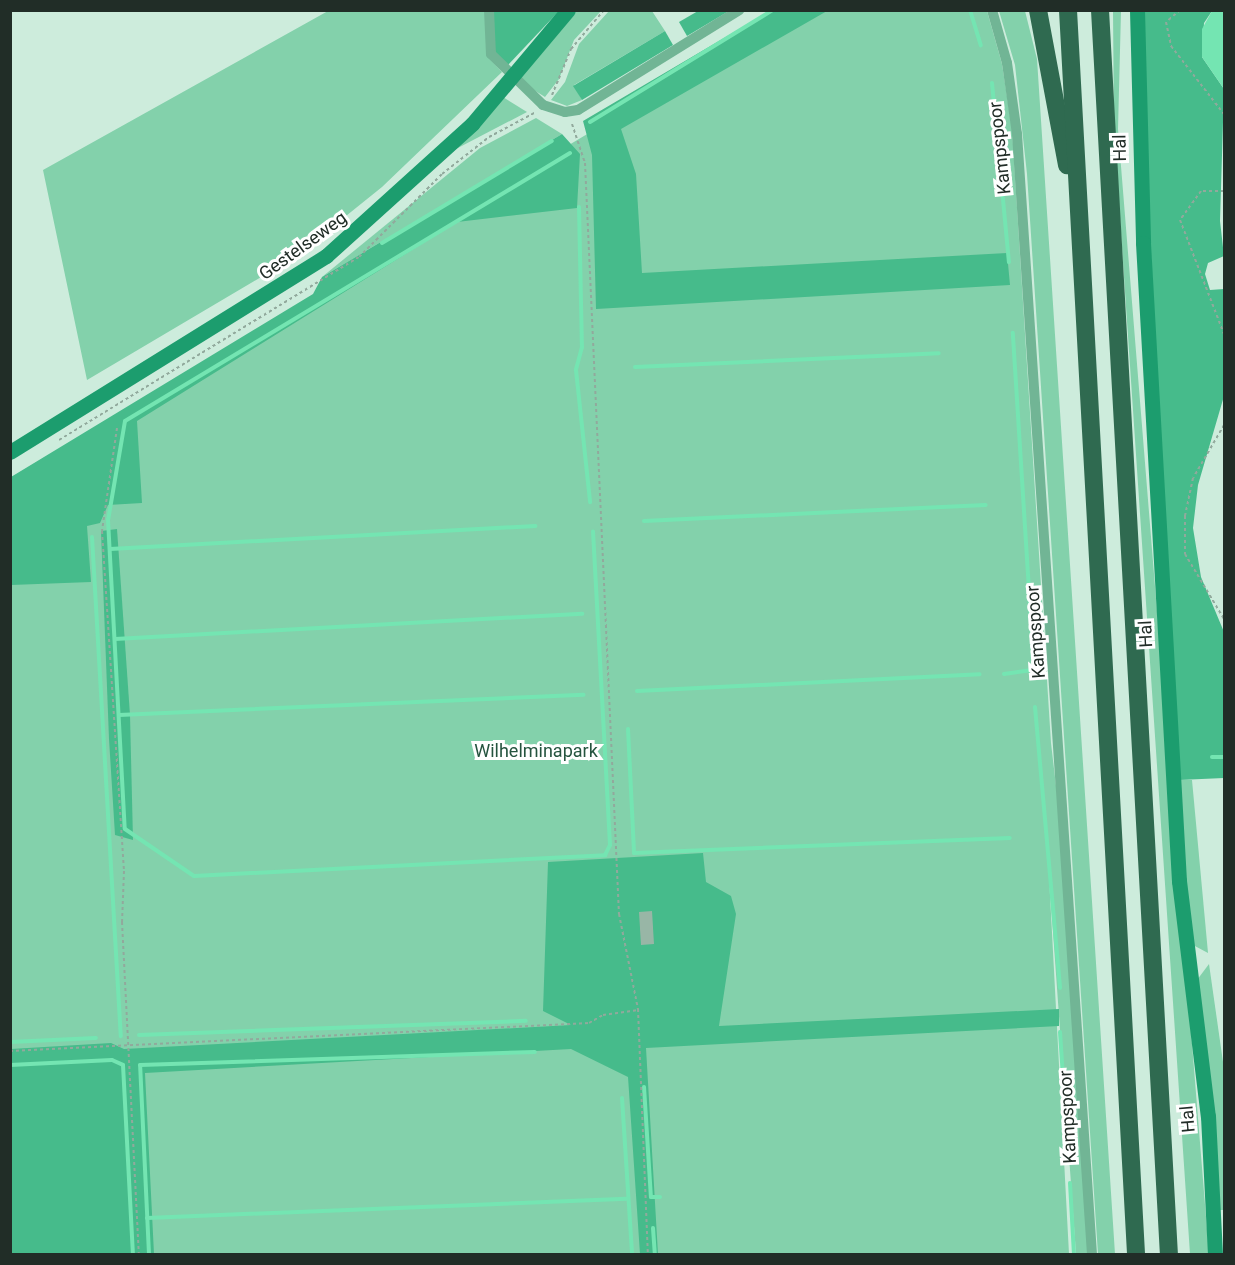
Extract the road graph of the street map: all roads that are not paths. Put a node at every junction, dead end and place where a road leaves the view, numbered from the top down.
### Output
1 (489, 10) edge
2 (568, 10) edge
3 (739, 10) edge
4 (992, 10) edge
5 (1038, 10) edge
6 (1068, 10) edge
7 (1100, 10) edge
8 (1137, 10) edge
9 (512, 78) junction
10 (1082, 252) junction
11 (10, 452) edge
12 (1092, 1254) edge
13 (1136, 1254) edge
14 (1169, 1254) edge
15 (1215, 1254) edge

1 - 9 street
2 - 9 street, Gestelseweg
3 - 9 street
4 - 12 street, Kampspoor
5 - 10 highway
6 - 10 highway
7 - 14 highway
8 - 15 street, Hal
9 - 11 street, Gestelseweg
10 - 13 highway

